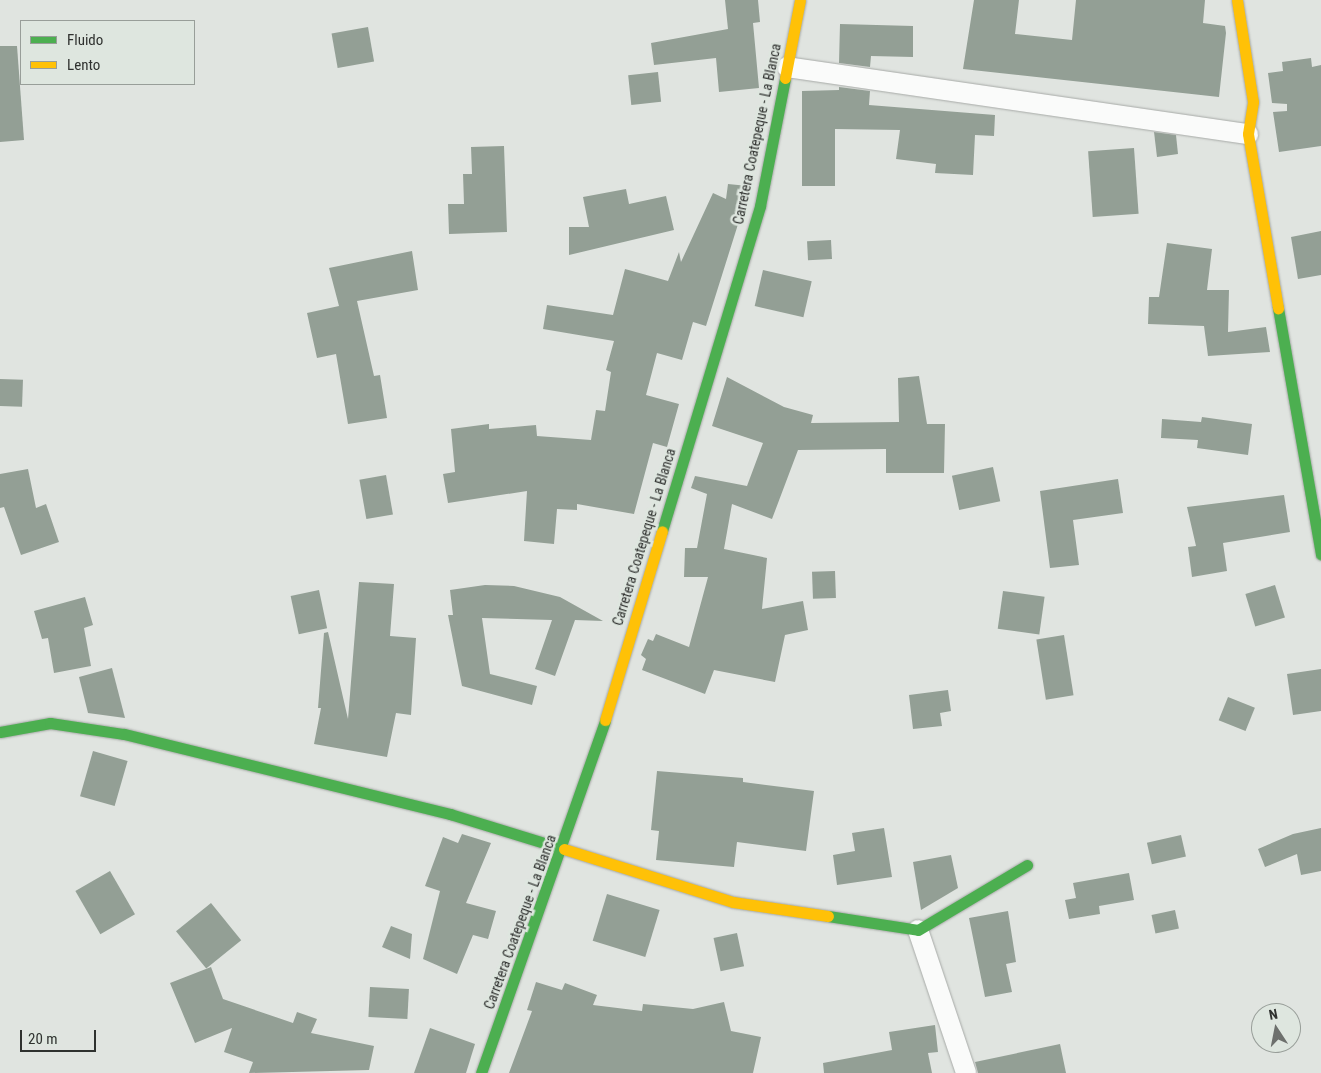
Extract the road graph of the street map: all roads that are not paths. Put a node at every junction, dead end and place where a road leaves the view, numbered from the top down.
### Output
1 (800, 0) edge
2 (1237, 0) edge
3 (787, 67) junction
4 (1248, 134) junction
5 (1321, 554) edge
6 (0, 732) edge
7 (562, 847) junction
8 (1027, 865) dead end
9 (918, 930) junction
10 (481, 1073) edge
11 (966, 1073) edge

1 - 3 street, Carretera Coatepeque - La Blanca
2 - 4 street
3 - 4 street
3 - 7 street, Carretera Coatepeque - La Blanca
4 - 5 street
6 - 7 street
7 - 9 street
7 - 10 street, Carretera Coatepeque - La Blanca
8 - 9 street
9 - 11 street

